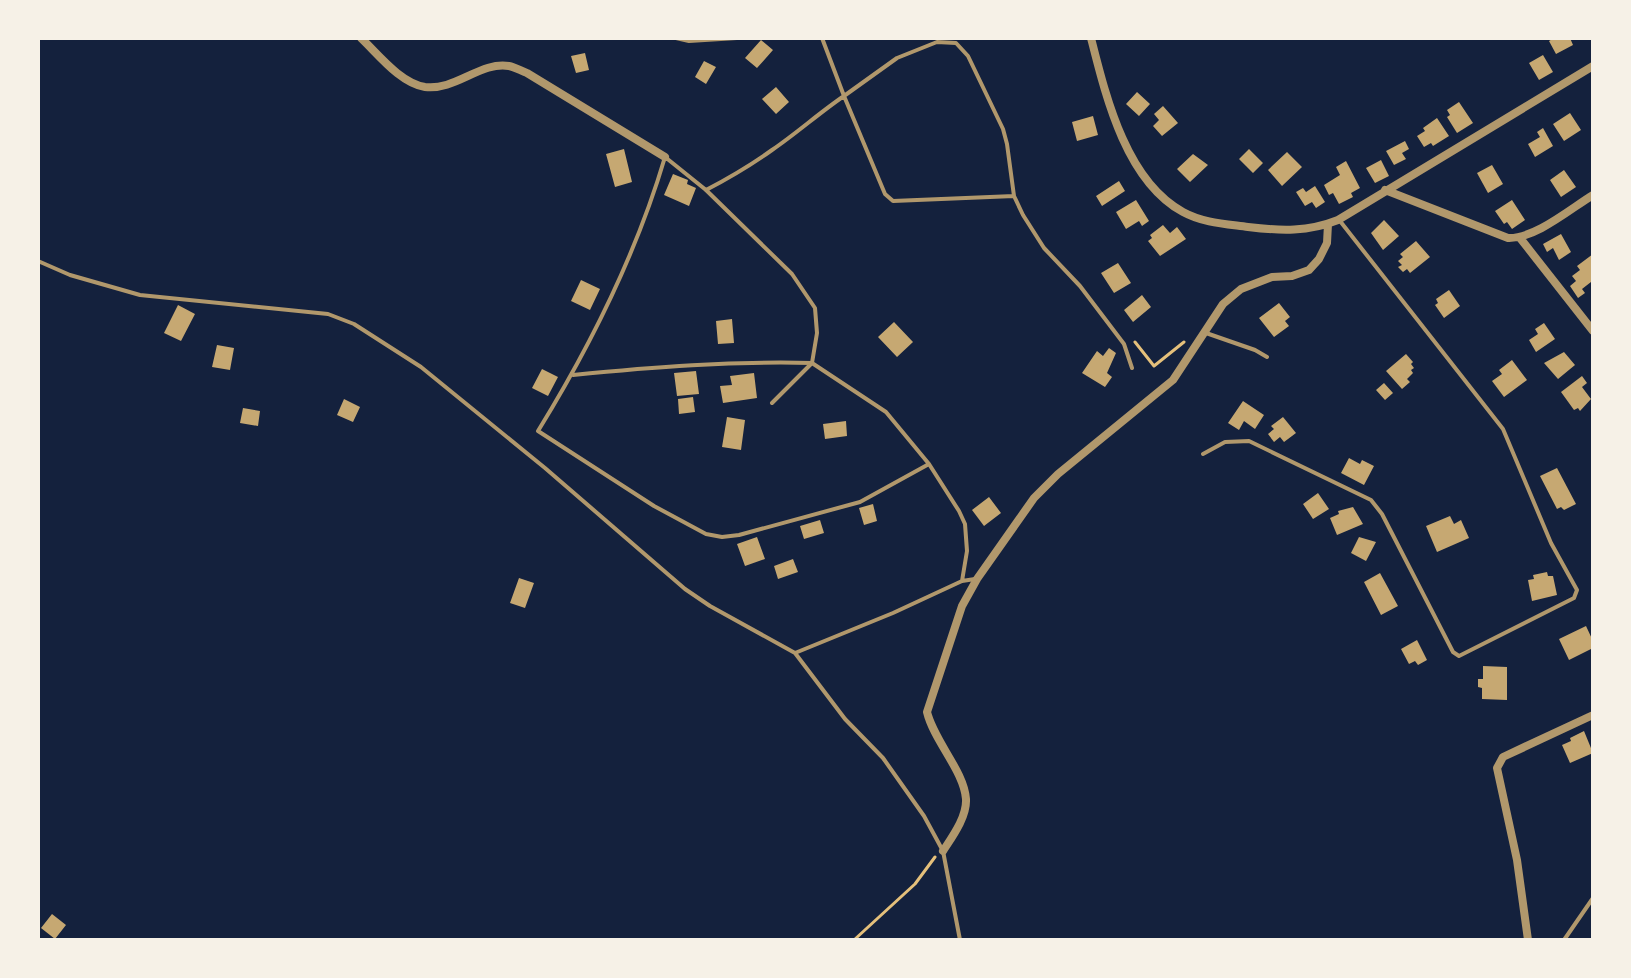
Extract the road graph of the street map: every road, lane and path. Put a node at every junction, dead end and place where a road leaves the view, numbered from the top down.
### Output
1 (361, 38) edge
2 (676, 38) edge
3 (737, 38) edge
4 (822, 38) edge
5 (1091, 38) edge
6 (1593, 66) edge
7 (844, 96) junction
8 (665, 157) junction
9 (706, 190) junction
10 (1385, 190) junction
11 (1593, 195) edge
12 (1014, 196) junction
13 (1338, 220) junction
14 (1328, 224) junction
15 (1520, 238) junction
16 (38, 261) edge
17 (1593, 331) edge
18 (1127, 332) dead end
19 (1203, 335) junction
20 (1267, 357) dead end
21 (812, 363) junction
22 (1132, 368) dead end
23 (573, 375) junction
24 (772, 403) dead end
25 (1203, 454) dead end
26 (929, 464) junction
27 (977, 579) junction
28 (962, 581) junction
29 (795, 653) junction
30 (1593, 715) edge
31 (942, 849) junction
32 (1593, 898) edge
33 (854, 940) edge
34 (960, 940) edge
35 (1528, 940) edge
36 (1564, 940) edge

1 - 8 street
2 - 3 lane
4 - 7 lane
5 - 14 street
6 - 10 street
7 - 9 lane
7 - 12 lane
7 - 12 lane
8 - 9 lane
8 - 23 lane
9 - 21 lane
10 - 13 street
10 - 15 street
11 - 15 street
12 - 22 lane
13 - 14 street
13 - 25 lane
14 - 19 street
15 - 17 street
16 - 29 lane
18 - 19 path
19 - 20 lane
19 - 27 street
21 - 23 lane
21 - 24 lane
21 - 26 lane
23 - 26 lane
26 - 28 lane
27 - 28 lane
27 - 31 street
28 - 29 lane
29 - 31 lane
30 - 35 street
31 - 33 path
31 - 34 lane
32 - 36 lane

